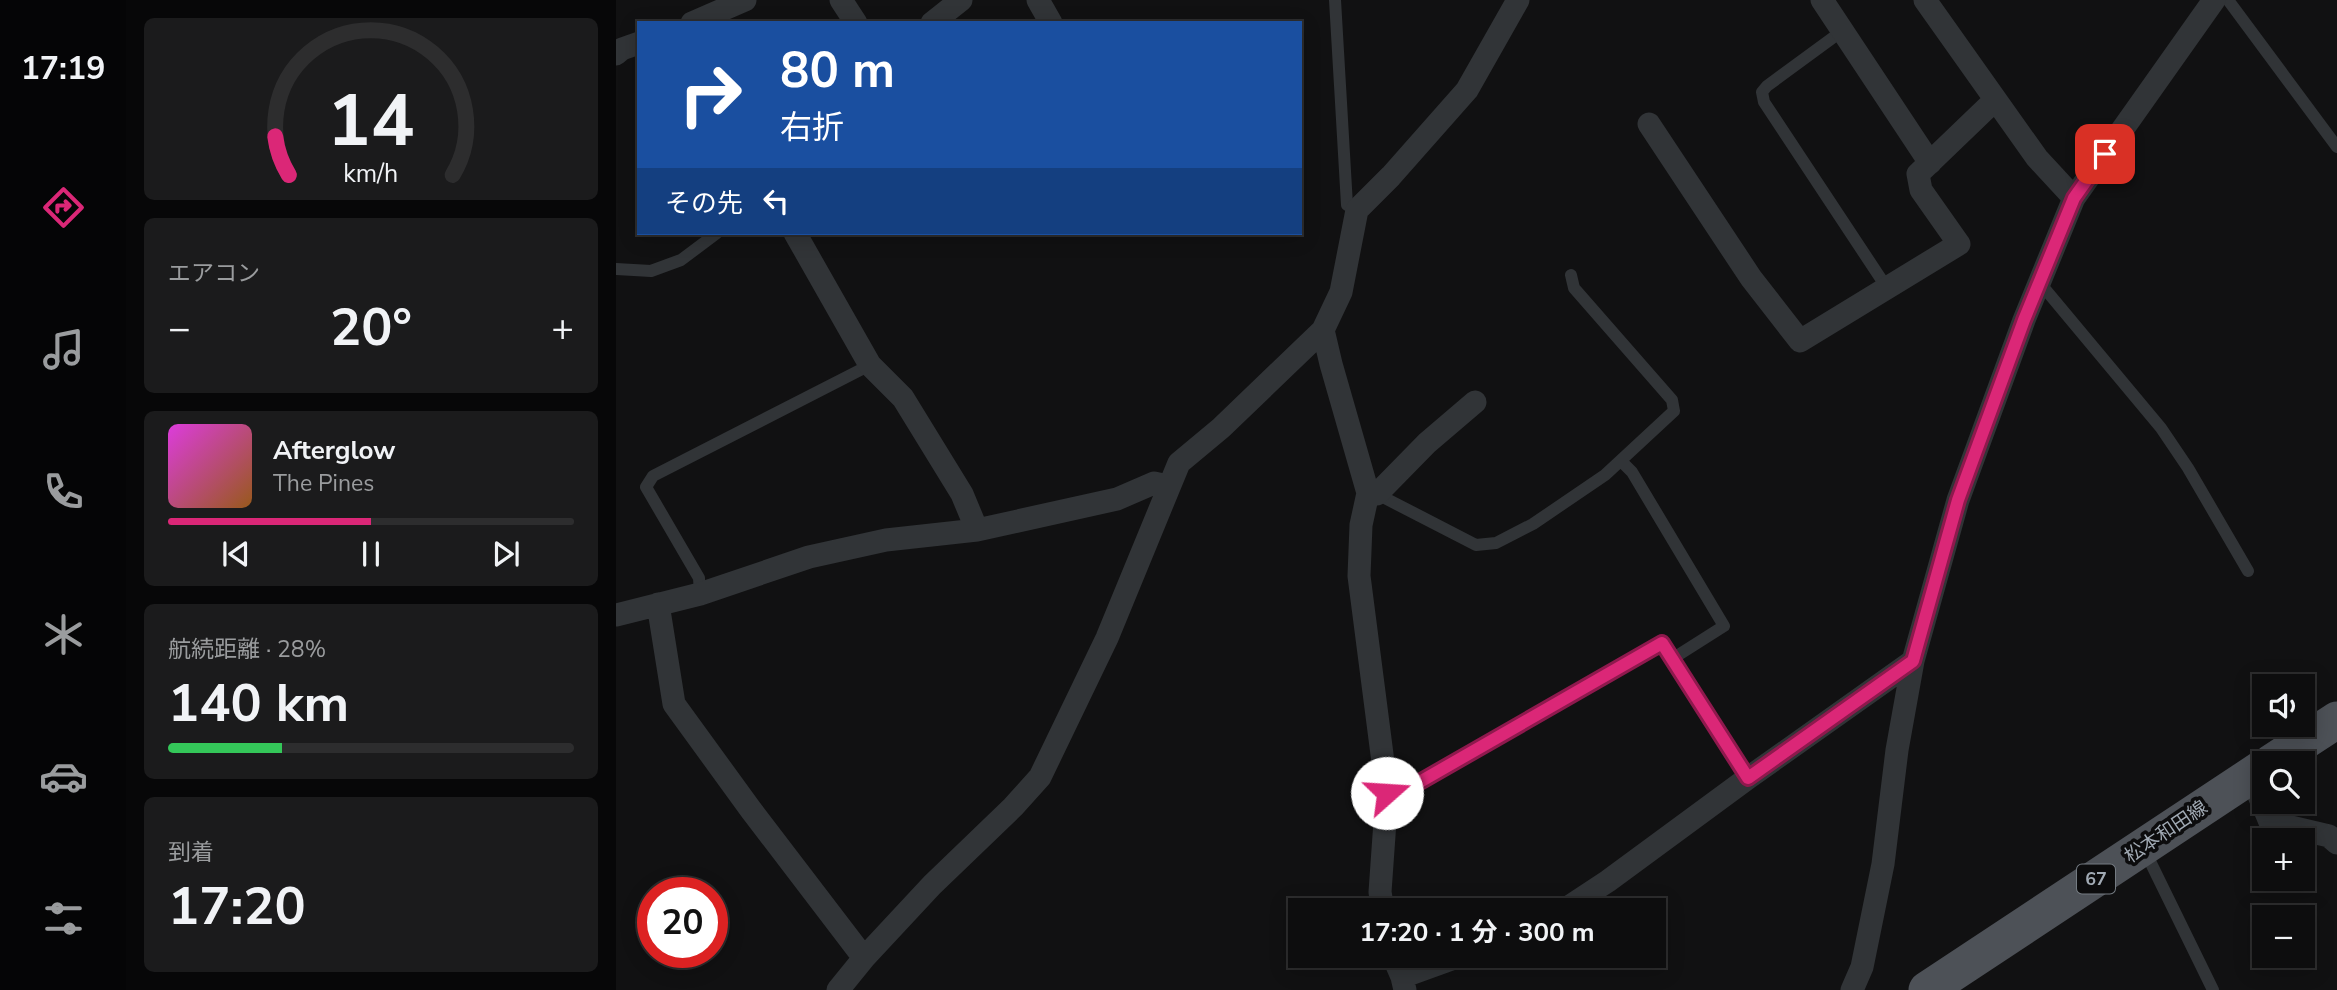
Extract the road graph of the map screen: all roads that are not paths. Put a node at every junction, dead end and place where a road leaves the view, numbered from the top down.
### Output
1 (745, 0) edge
2 (841, 0) edge
3 (961, 0) edge
4 (1038, 0) edge
5 (1335, 0) edge
6 (1518, 0) edge
7 (1822, 0) edge
8 (1925, 0) edge
9 (2214, 0) edge
10 (2228, 0) edge
11 (697, 21) edge
12 (855, 21) edge
13 (935, 21) edge
14 (1050, 21) edge
15 (1842, 31) junction
16 (637, 44) edge
17 (616, 54) edge
18 (1995, 100) junction
19 (1649, 124) dead end
20 (2337, 147) edge
21 (1930, 163) junction
22 (2074, 198) junction
23 (1357, 209) junction
24 (714, 235) edge
25 (796, 235) edge
26 (616, 269) edge
27 (1572, 275) dead end
28 (2039, 283) junction
29 (1887, 288) junction
30 (1323, 330) junction
31 (870, 365) junction
32 (1475, 402) dead end
33 (1620, 461) junction
34 (1168, 486) junction
35 (1372, 493) junction
36 (976, 530) junction
37 (2248, 571) dead end
38 (700, 594) junction
39 (658, 604) junction
40 (616, 615) edge
41 (1672, 659) junction
42 (1913, 661) junction
43 (2337, 720) edge
44 (2290, 751) edge
45 (2252, 776) edge
46 (1748, 778) junction
47 (1387, 793) junction
48 (2269, 814) edge
49 (2337, 843) edge
50 (2143, 848) junction
51 (1381, 898) edge
52 (1582, 898) edge
53 (864, 958) junction
54 (1436, 968) edge
55 (1403, 984) edge
56 (838, 990) edge
57 (1852, 990) edge
58 (1927, 990) edge
59 (2213, 990) edge

1 - 11 street
2 - 12 street
3 - 13 street
4 - 14 street
5 - 23 lane
6 - 23 street
7 - 15 street
8 - 18 street
9 - 22 street
10 - 20 lane
15 - 21 street
15 - 29 lane
16 - 17 street
18 - 21 street
18 - 22 street
19 - 29 street
21 - 29 street
22 - 28 street
23 - 30 street
24 - 26 lane
25 - 31 street
27 - 33 lane
28 - 37 lane
28 - 42 street
30 - 34 street
30 - 35 street
31 - 36 street
31 - 38 lane
32 - 35 street
33 - 35 lane
33 - 41 lane
34 - 36 street
34 - 53 street
35 - 47 street
36 - 38 street
38 - 39 street
39 - 40 street
39 - 53 street
41 - 46 lane
41 - 47 lane
42 - 46 street
42 - 57 street
43 - 44 main road, 松本和田線 / 67
45 - 50 main road, 松本和田線 / 67
46 - 52 street
47 - 51 street
48 - 49 street
50 - 58 main road, 松本和田線 / 67
50 - 59 lane
53 - 56 street
54 - 55 street

